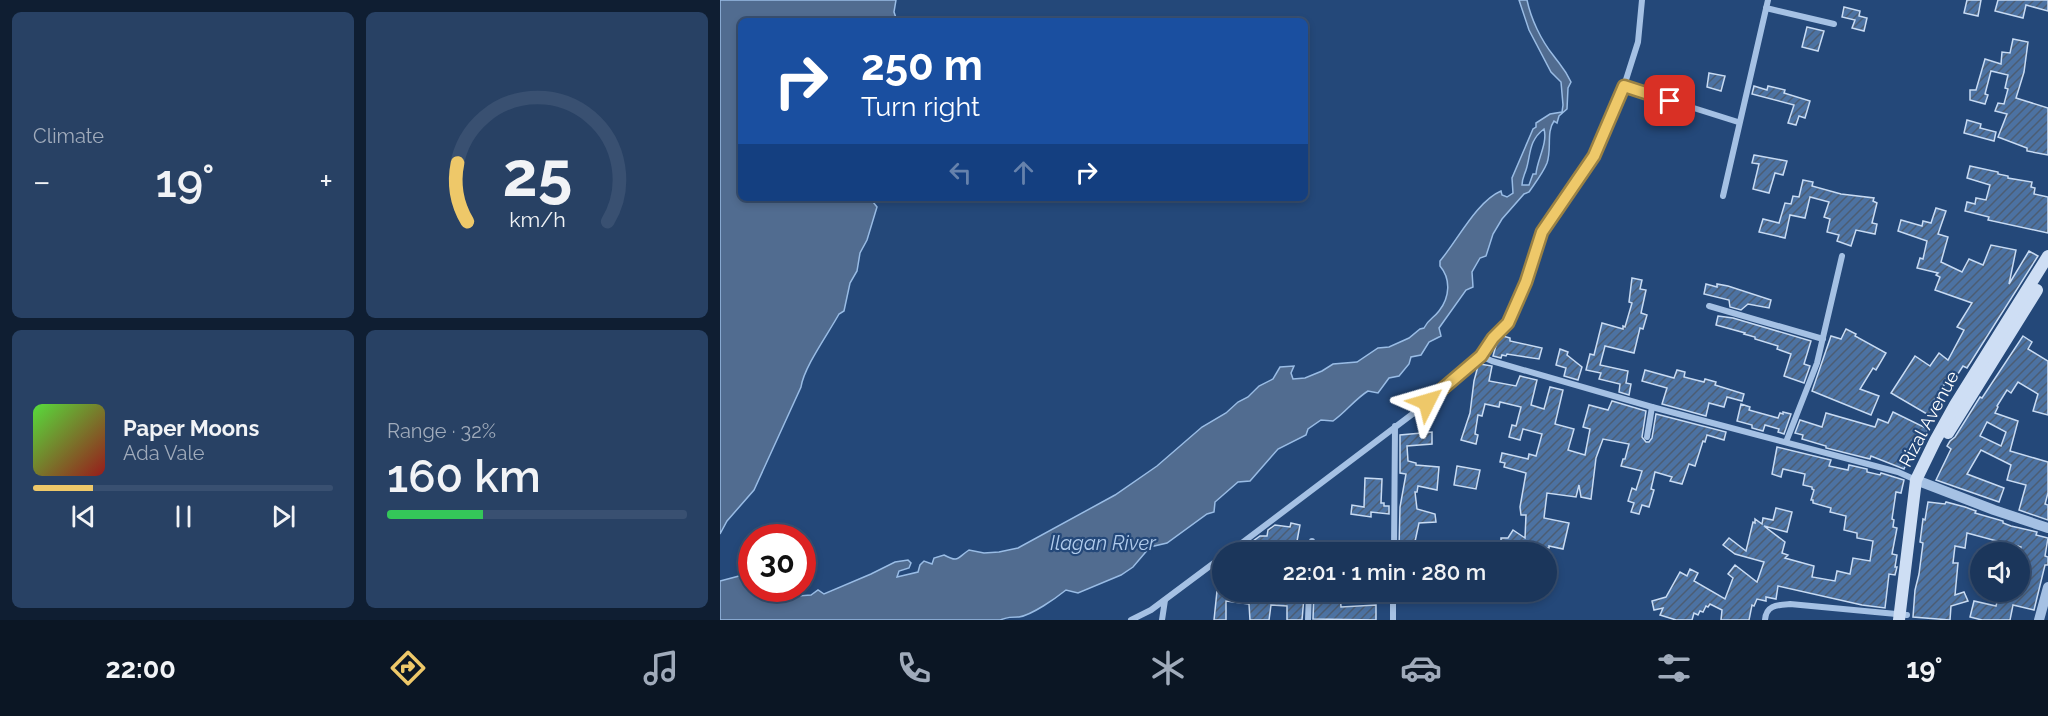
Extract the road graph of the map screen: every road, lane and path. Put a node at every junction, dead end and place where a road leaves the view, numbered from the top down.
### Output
1 (1642, 0) edge
2 (1768, 0) edge
3 (1766, 8) junction
4 (1834, 24) dead end
5 (1624, 86) junction
6 (1738, 122) junction
7 (1723, 196) dead end
8 (1842, 256) dead end
9 (2048, 256) edge
10 (2048, 270) edge
11 (1709, 306) dead end
12 (1823, 339) junction
13 (1481, 356) junction
14 (1652, 407) junction
15 (1395, 426) junction
16 (1647, 438) dead end
17 (1786, 442) junction
18 (1919, 482) junction
19 (2048, 528) edge
20 (1243, 542) edge
21 (1394, 542) edge
22 (1212, 565) edge
23 (2048, 586) edge
24 (1165, 600) junction
25 (1309, 602) edge
26 (1393, 602) edge
27 (1903, 617) edge
28 (1131, 620) edge
29 (1162, 620) edge
30 (1308, 620) edge
31 (1393, 620) edge
32 (1765, 620) edge
33 (2038, 620) edge

1 - 5 street
2 - 3 street
3 - 4 street
3 - 6 street
5 - 6 street
5 - 13 street
6 - 7 street
8 - 12 street
9 - 18 main road, Rizal Avenue
10 - 18 main road, Rizal Avenue
11 - 12 street
12 - 17 street
13 - 14 street
13 - 15 street
14 - 16 street
14 - 17 street
15 - 20 street
15 - 21 street
17 - 18 street
18 - 19 street
18 - 27 main road, Rizal Avenue
22 - 24 street
23 - 33 street
24 - 28 street
24 - 29 street
25 - 30 street
26 - 31 street
27 - 32 street

